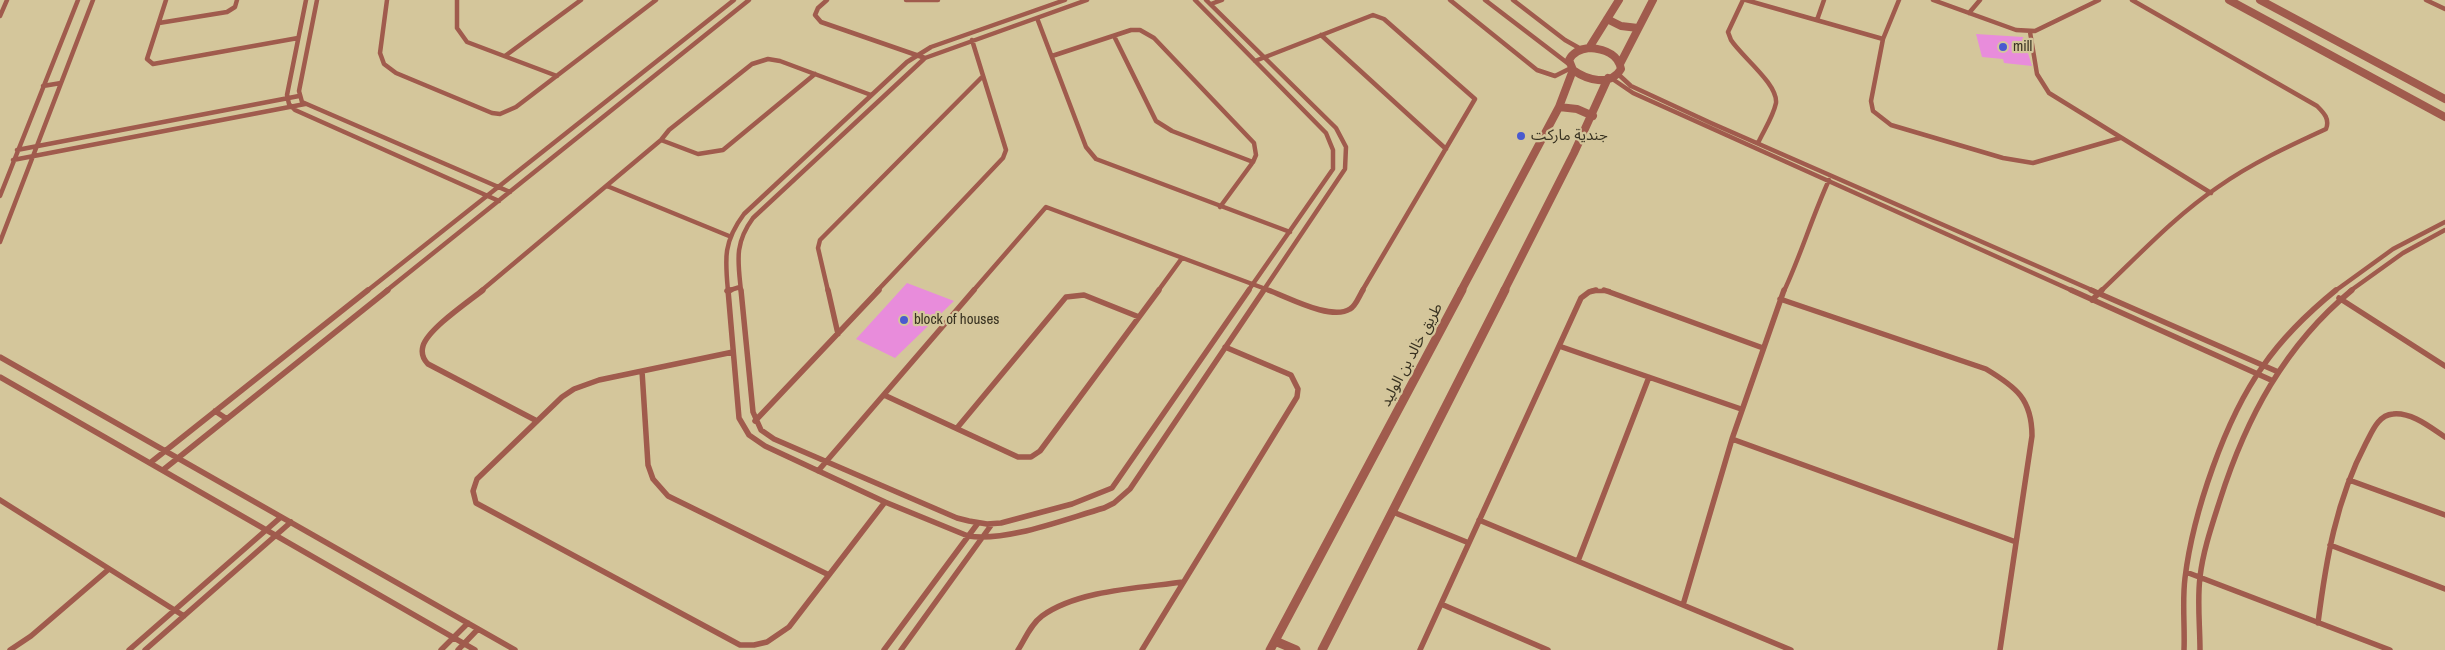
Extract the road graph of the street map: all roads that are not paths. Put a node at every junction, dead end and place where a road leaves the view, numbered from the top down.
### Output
1 (7, 0) edge
2 (78, 0) edge
3 (93, 0) edge
4 (166, 0) edge
5 (237, 0) edge
6 (306, 0) edge
7 (317, 0) edge
8 (387, 0) edge
9 (457, 0) edge
10 (581, 0) edge
11 (656, 0) edge
12 (734, 0) edge
13 (749, 0) edge
14 (827, 0) edge
15 (906, 0) edge
16 (938, 0) edge
17 (1066, 0) edge
18 (1087, 0) edge
19 (1195, 0) edge
20 (1222, 0) edge
21 (1450, 0) edge
22 (1485, 0) edge
23 (1513, 0) edge
24 (1618, 0) edge
25 (1653, 0) edge
26 (1744, 0) edge
27 (1824, 0) edge
28 (1899, 0) edge
29 (1933, 0) edge
30 (1980, 0) edge
31 (2099, 0) edge
32 (2132, 0) edge
33 (2229, 0) edge
34 (2260, 0) edge
35 (2426, 0) edge
36 (1209, 2) edge
37 (2445, 9) edge
38 (1969, 13) junction
39 (0, 16) edge
40 (1037, 18) junction
41 (1607, 19) junction
42 (1817, 20) junction
43 (159, 23) junction
44 (1638, 28) junction
45 (2030, 32) junction
46 (1321, 35) junction
47 (1114, 36) junction
48 (298, 38) junction
49 (1883, 39) junction
50 (972, 40) junction
51 (1585, 49) junction
52 (916, 55) junction
53 (505, 56) junction
54 (1052, 56) junction
55 (1264, 57) junction
56 (925, 58) junction
57 (1255, 61) junction
58 (1620, 64) junction
59 (1571, 68) junction
60 (815, 74) junction
61 (639, 75) junction
62 (557, 76) junction
63 (983, 76) junction
64 (1612, 77) junction
65 (650, 79) junction
66 (61, 83) junction
67 (43, 86) junction
68 (871, 95) junction
69 (299, 96) junction
70 (287, 98) junction
71 (2445, 99) edge
72 (305, 104) junction
73 (290, 106) junction
74 (1559, 107) junction
75 (1592, 116) junction
76 (2445, 117) edge
77 (2120, 138) junction
78 (661, 140) junction
79 (1758, 143) junction
80 (37, 147) junction
81 (1446, 149) junction
82 (17, 150) junction
83 (33, 156) junction
84 (13, 160) junction
85 (1253, 162) junction
86 (1832, 175) junction
87 (1829, 182) junction
88 (606, 186) junction
89 (498, 187) junction
90 (510, 192) junction
91 (2211, 193) junction
92 (0, 196) edge
93 (487, 196) junction
94 (499, 201) junction
95 (1220, 207) junction
96 (2445, 222) edge
97 (2445, 230) edge
98 (1290, 232) junction
99 (729, 236) junction
100 (0, 242) edge
101 (1182, 258) junction
102 (1254, 286) junction
103 (740, 287) junction
104 (727, 290) junction
105 (1264, 290) junction
106 (2099, 293) junction
107 (2339, 298) junction
108 (1780, 299) junction
109 (2092, 300) junction
110 (1139, 317) junction
111 (1227, 324) junction
112 (1238, 328) junction
113 (838, 334) junction
114 (1559, 346) junction
115 (1225, 347) junction
116 (1762, 348) junction
117 (733, 352) junction
118 (0, 358) edge
119 (2264, 366) junction
120 (2445, 366) edge
121 (642, 371) junction
122 (2276, 371) junction
123 (2258, 374) junction
124 (0, 377) edge
125 (1649, 377) junction
126 (2271, 380) junction
127 (884, 395) junction
128 (1741, 409) junction
129 (215, 411) junction
130 (227, 418) junction
131 (537, 421) junction
132 (755, 421) junction
133 (957, 428) junction
134 (2445, 437) edge
135 (1732, 439) junction
136 (163, 452) junction
137 (176, 459) junction
138 (826, 462) junction
139 (150, 463) junction
140 (163, 470) junction
141 (818, 471) junction
142 (2349, 480) junction
143 (0, 500) edge
144 (885, 502) junction
145 (1393, 512) junction
146 (2445, 514) edge
147 (281, 517) junction
148 (1479, 520) junction
149 (291, 522) junction
150 (978, 523) junction
151 (992, 524) junction
152 (266, 530) junction
153 (276, 536) junction
154 (968, 536) junction
155 (982, 538) junction
156 (2016, 542) junction
157 (1469, 543) junction
158 (2330, 545) junction
159 (1578, 561) junction
160 (109, 569) junction
161 (2186, 572) junction
162 (829, 575) junction
163 (2200, 578) junction
164 (1184, 582) junction
165 (2445, 589) edge
166 (1441, 604) junction
167 (1683, 605) junction
168 (174, 610) junction
169 (184, 616) junction
170 (2318, 623) junction
171 (468, 624) junction
172 (478, 629) junction
173 (454, 638) junction
174 (464, 644) junction
175 (1272, 645) edge
176 (1775, 647) edge
177 (10, 650) edge
178 (129, 650) edge
179 (145, 650) edge
180 (442, 650) edge
181 (458, 650) edge
182 (475, 650) edge
183 (515, 650) edge
184 (884, 650) edge
185 (901, 650) edge
186 (1018, 650) edge
187 (1142, 650) edge
188 (1296, 650) edge
189 (1322, 650) edge
190 (1420, 650) edge
191 (1548, 650) edge
192 (1791, 650) edge
193 (2000, 650) edge
194 (2184, 650) edge
195 (2200, 650) edge
196 (2390, 650) edge

1 - 39 street
2 - 67 street
3 - 66 street
4 - 43 street
5 - 43 street
6 - 48 street
7 - 69 street
8 - 62 street
9 - 53 street
10 - 53 street
11 - 62 street
12 - 61 street
13 - 65 street
14 - 52 street
15 - 16 street
17 - 52 street
18 - 40 street
19 - 57 street
20 - 36 street
21 - 59 street
22 - 59 street
23 - 51 street
24 - 41 street
25 - 44 street
26 - 42 street
26 - 79 street
27 - 42 street
28 - 49 street
29 - 38 street
30 - 38 street
31 - 45 street
32 - 91 street
33 - 76 street
34 - 71 street
35 - 37 street
36 - 55 street
38 - 45 street
40 - 50 street
40 - 54 street
41 - 44 street
41 - 51 street
42 - 49 street
43 - 48 street
44 - 58 street
45 - 77 street
46 - 55 street
46 - 81 street
46 - 81 street
47 - 54 street
47 - 85 street
47 - 85 street
48 - 70 street
49 - 77 street
50 - 56 street
50 - 63 street
51 - 58 street
51 - 59 street, طريق خالد بن الوليد
52 - 56 street
52 - 68 street
53 - 62 street
54 - 95 street
55 - 57 street
55 - 105 street
56 - 103 street
57 - 98 street
58 - 64 street
59 - 64 street
59 - 74 street, طريق خالد بن الوليد
60 - 68 street
60 - 78 street
60 - 78 street
61 - 65 street
61 - 89 street
63 - 113 street
63 - 113 street
64 - 75 street
64 - 79 street
64 - 87 street
65 - 90 street
66 - 67 street
66 - 80 street
67 - 82 street
68 - 99 street
69 - 70 street
69 - 72 street
70 - 73 street
70 - 80 street
72 - 73 street
72 - 89 street
73 - 83 street
73 - 93 street
74 - 75 street
74 - 175 street, طريق خالد بن الوليد
75 - 145 street
77 - 91 street
78 - 88 street
79 - 86 street
80 - 82 street
80 - 83 street
81 - 105 street
82 - 84 street
83 - 84 street
83 - 100 street
84 - 92 street
85 - 95 street
86 - 87 street
86 - 106 street
87 - 108 street
87 - 109 street
88 - 99 street
88 - 131 street
89 - 90 street
89 - 93 street
90 - 94 street
91 - 106 street
93 - 94 street
93 - 129 street
94 - 130 street
95 - 98 street
96 - 119 street
97 - 107 street
98 - 102 street
99 - 104 street
101 - 102 street
101 - 110 street
101 - 127 street
102 - 105 street
102 - 111 street
103 - 104 street
103 - 132 street
104 - 117 street
105 - 112 street
106 - 109 street
106 - 119 street
107 - 120 street
107 - 122 street
108 - 116 street
108 - 156 street
109 - 123 street
110 - 133 street
110 - 133 street
111 - 112 street
111 - 151 street
112 - 115 street
113 - 132 street
114 - 116 street
114 - 125 street
114 - 148 street
115 - 155 street
115 - 164 street
116 - 128 street
117 - 121 street
117 - 141 street
118 - 136 street
119 - 122 street
119 - 123 street
121 - 131 street
121 - 162 street
122 - 126 street
123 - 126 street
123 - 161 street
124 - 139 street
125 - 128 street
125 - 159 street
126 - 163 street
127 - 133 street
127 - 138 street
128 - 135 street
129 - 130 street
129 - 136 street
130 - 137 street
131 - 162 street
132 - 138 street
134 - 142 street
135 - 156 street
135 - 167 street
136 - 137 street
136 - 139 street
137 - 140 street
137 - 147 street
138 - 141 street
138 - 150 street
139 - 140 street
140 - 152 street
141 - 144 street
142 - 146 street
142 - 158 street
143 - 160 street
144 - 154 street
144 - 162 street
145 - 157 street
145 - 189 street
147 - 149 street
147 - 152 street
148 - 157 street
148 - 159 street
149 - 153 street
149 - 171 street
150 - 151 street
150 - 154 street
151 - 155 street
152 - 153 street
152 - 168 street
153 - 169 street
153 - 173 street
154 - 155 street
154 - 184 street
155 - 185 street
156 - 193 street
157 - 166 street
158 - 165 street
158 - 170 street
159 - 167 street
160 - 168 street
160 - 177 street
161 - 163 street
161 - 194 street
163 - 170 street
163 - 195 street
164 - 186 street
164 - 187 street
166 - 190 street
166 - 191 street
167 - 176 street
168 - 169 street
168 - 178 street
169 - 179 street
170 - 196 street
171 - 172 street
171 - 173 street
172 - 174 street
172 - 183 street
173 - 174 street
173 - 180 street
174 - 181 street
174 - 182 street
175 - 188 street
176 - 192 street

